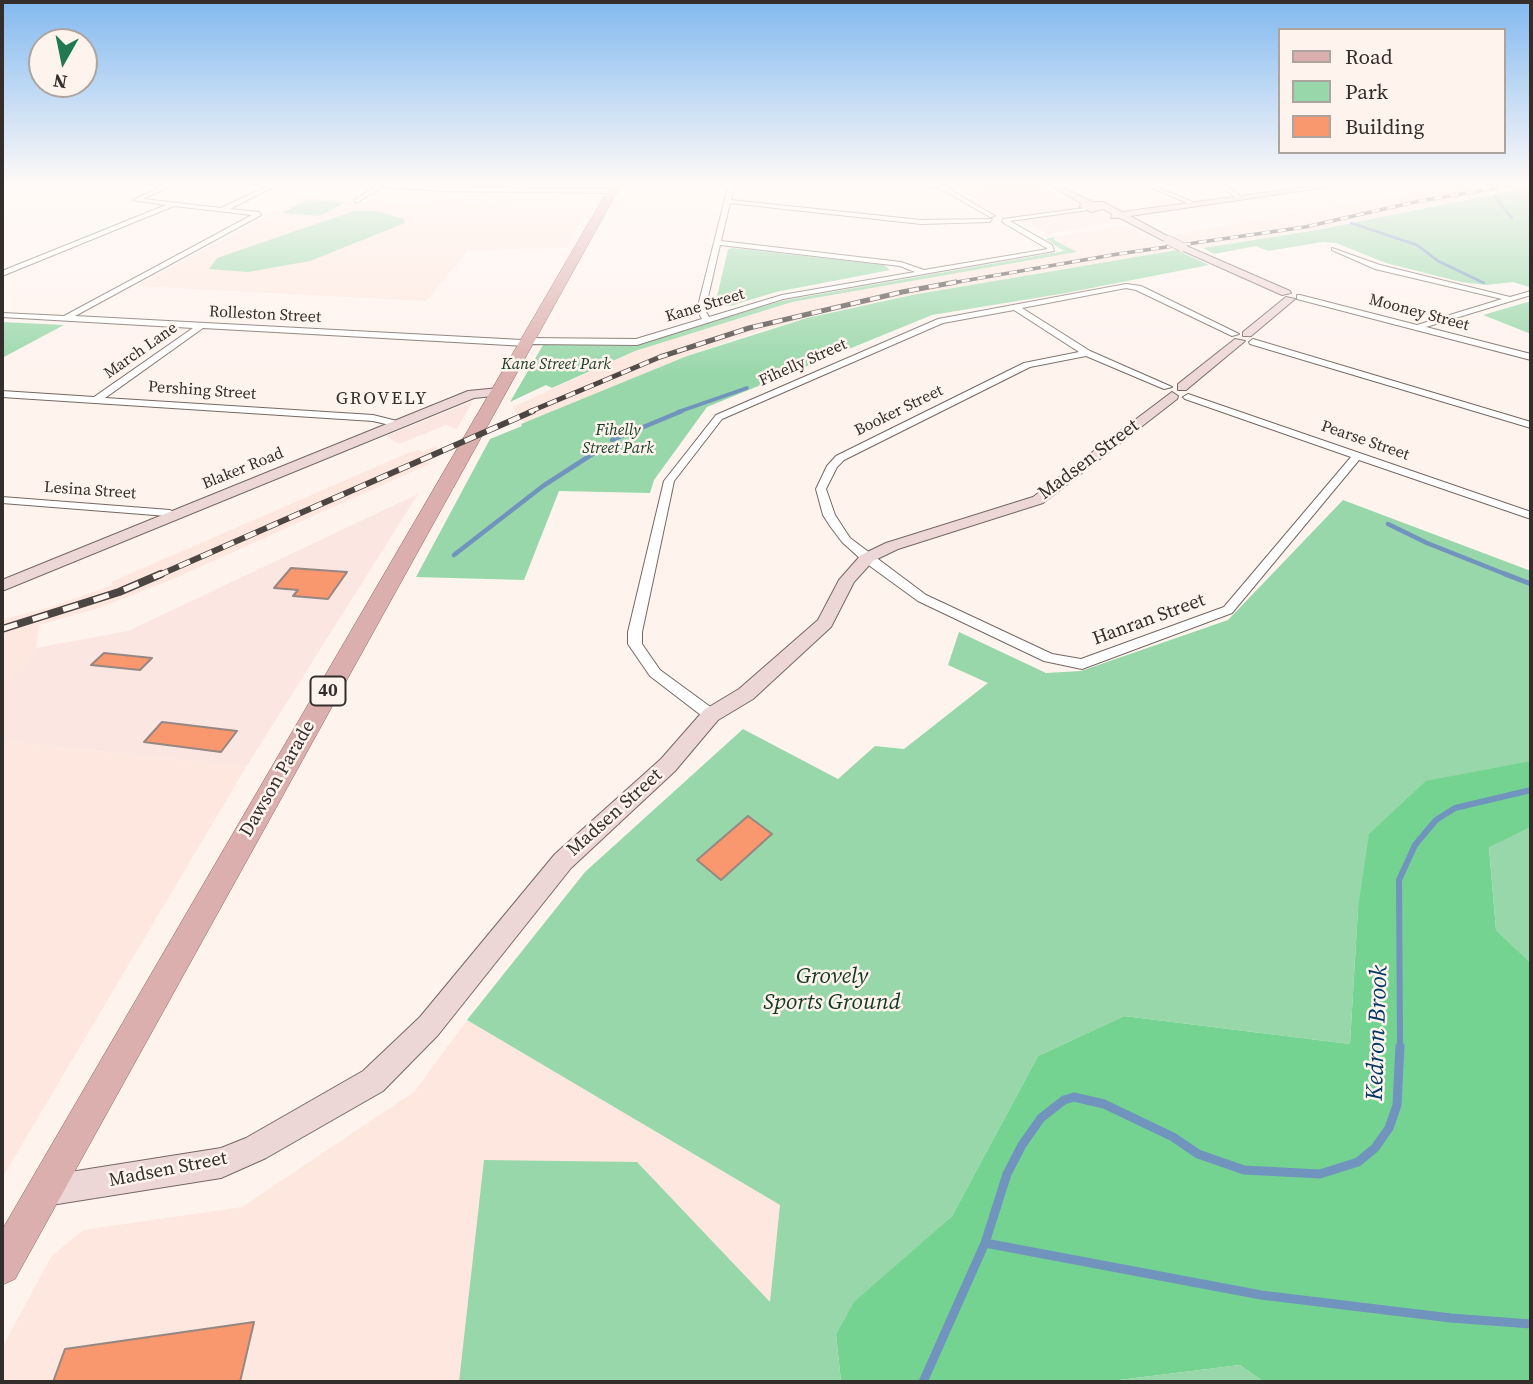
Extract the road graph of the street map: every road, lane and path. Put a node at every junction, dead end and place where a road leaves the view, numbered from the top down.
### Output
1 (67, 248) edge
2 (197, 248) edge
3 (580, 248) edge
4 (716, 248) edge
5 (757, 248) edge
6 (1051, 248) edge
7 (1183, 248) edge
8 (1335, 250) dead end
9 (922, 272) junction
10 (2, 274) edge
11 (1531, 293) edge
12 (1292, 296) junction
13 (1510, 299) junction
14 (1015, 307) junction
15 (2, 315) edge
16 (66, 318) junction
17 (706, 320) junction
18 (202, 325) junction
19 (1419, 327) junction
20 (1244, 338) junction
21 (526, 342) junction
22 (1087, 353) junction
23 (1531, 357) edge
24 (499, 392) junction
25 (1177, 392) junction
26 (2, 394) edge
27 (96, 400) junction
28 (398, 424) junction
29 (1531, 425) edge
30 (1358, 456) junction
31 (2, 500) edge
32 (174, 516) junction
33 (1531, 516) edge
34 (867, 558) junction
35 (2, 586) edge
36 (711, 715) junction
37 (45, 1191) junction
38 (2, 1266) edge

1 - 10 street
2 - 16 street
3 - 21 main road, Dawson Parade / 40
4 - 17 street
5 - 9 street
6 - 9 street, Kane Street
7 - 12 street, bridge
8 - 13 street
9 - 17 street, Kane Street
11 - 13 street
12 - 19 street, Mooney Street
12 - 20 street, Madsen Street
13 - 19 street
14 - 20 street, Fihelly Street
14 - 22 street, Pearse Street
14 - 36 street, Fihelly Street
15 - 16 street, Rolleston Street
16 - 18 street, Rolleston Street
17 - 21 street, Kane Street
18 - 21 street, Rolleston Street
18 - 27 street, March Lane
19 - 23 street, Mooney Street
20 - 25 street, Madsen Street
20 - 29 street
21 - 24 main road, Dawson Parade / 40
22 - 25 street, Pearse Street
22 - 34 street, Booker Street
24 - 28 street, Blaker Road
24 - 37 main road, Dawson Parade / 40
25 - 30 street, Pearse Street
25 - 34 street, Madsen Street
26 - 27 street, Pershing Street
27 - 28 street, Pershing Street
28 - 32 street, Blaker Road
30 - 33 street, Pearse Street
30 - 34 street, Hanran Street
31 - 32 street, Lesina Street
32 - 35 street, Blaker Road
34 - 36 street, Madsen Street
36 - 37 street, Madsen Street
37 - 38 main road, Dawson Parade / 40

